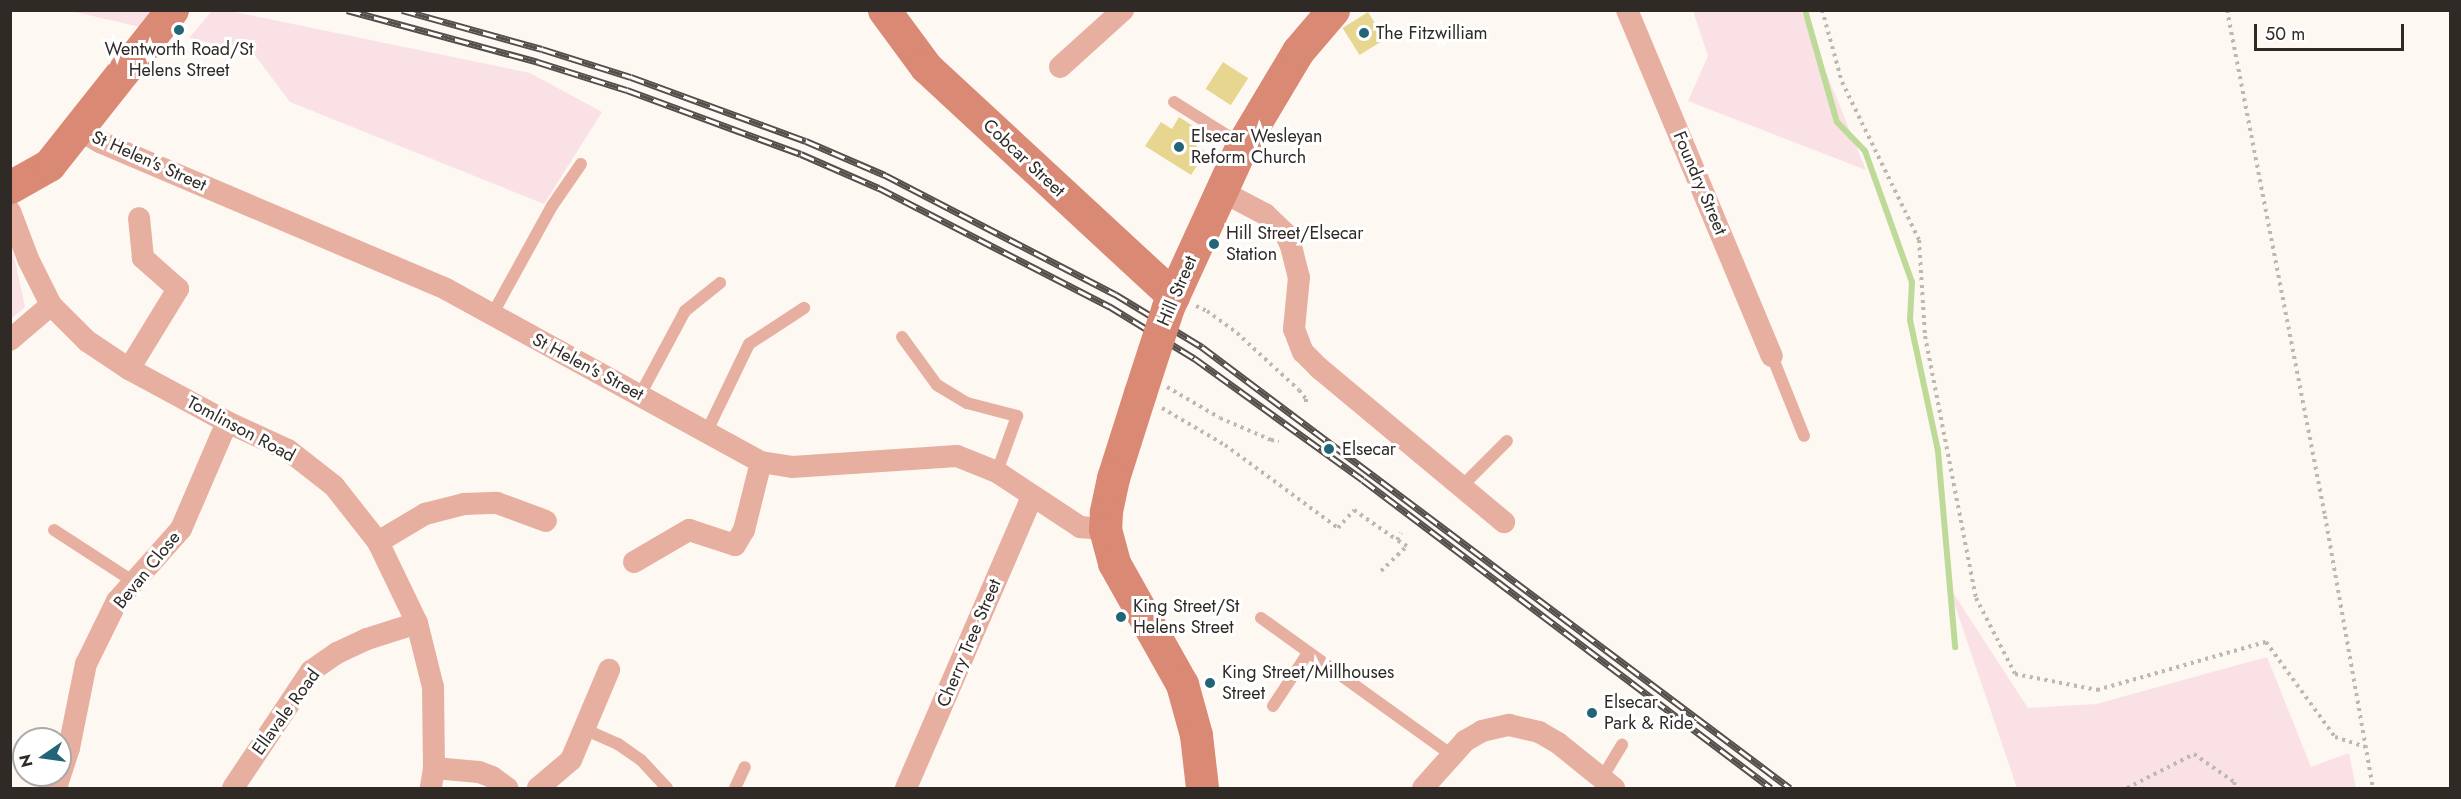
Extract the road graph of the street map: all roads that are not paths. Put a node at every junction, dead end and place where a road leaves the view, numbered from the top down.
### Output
1 (172, 10) edge
2 (884, 10) edge
3 (1123, 10) edge
4 (1627, 10) edge
5 (1329, 12) edge
6 (1060, 67) dead end
7 (1174, 102) dead end
8 (79, 129) junction
9 (1242, 145) junction
10 (581, 164) dead end
11 (10, 187) edge
12 (1221, 192) junction
13 (10, 211) edge
14 (139, 218) dead end
15 (720, 283) dead end
16 (1171, 302) junction
17 (51, 305) junction
18 (804, 308) dead end
19 (492, 315) junction
20 (902, 337) dead end
21 (10, 340) edge
22 (1772, 356) joint
23 (129, 369) junction
24 (640, 395) junction
25 (226, 422) junction
26 (706, 431) junction
27 (1804, 436) dead end
28 (1507, 441) dead end
29 (761, 462) junction
30 (997, 472) junction
31 (1461, 487) junction
32 (1032, 497) junction
33 (546, 521) dead end
34 (1504, 522) dead end
35 (1105, 529) junction
36 (54, 530) dead end
37 (378, 542) junction
38 (634, 562) dead end
39 (135, 582) junction
40 (1261, 618) dead end
41 (417, 623) junction
42 (1308, 653) junction
43 (609, 670) dead end
44 (1274, 706) dead end
45 (584, 729) junction
46 (1622, 745) dead end
47 (1450, 754) junction
48 (745, 767) dead end
49 (433, 778) edge
50 (1608, 783) edge
51 (56, 789) edge
52 (233, 789) edge
53 (507, 789) edge
54 (538, 789) edge
55 (667, 789) edge
56 (735, 789) edge
57 (906, 789) edge
58 (1202, 789) edge
59 (1423, 789) edge

1 - 8 main road
2 - 16 main road, Cobcar Street
3 - 6 street
4 - 22 street, Foundry Street
5 - 9 main road, Hill Street
7 - 9 lane
8 - 11 main road
8 - 19 street, St Helen's Street
9 - 12 main road, Hill Street
10 - 19 lane
12 - 16 main road, Hill Street
12 - 31 street
13 - 17 street, Tomlinson Road
14 - 23 street
15 - 24 lane
16 - 35 main road, Hill Street, bridge
17 - 21 street
17 - 23 street, Tomlinson Road
18 - 26 lane
19 - 24 street, St Helen's Street
20 - 30 lane
22 - 27 lane
23 - 25 street, Tomlinson Road
24 - 26 street, St Helen's Street
25 - 37 street, Tomlinson Road
25 - 39 street, Bevan Close
26 - 29 street, St Helen's Street
28 - 31 lane
29 - 30 street, St Helen's Street
29 - 38 street
30 - 32 street, St Helen's Street
31 - 34 street
32 - 35 street, St Helen's Street
32 - 57 street, Cherry Tree Street
33 - 37 street
35 - 58 main road
36 - 39 lane
37 - 41 street, Tomlinson Road
39 - 51 street, Bevan Close
40 - 42 lane
41 - 49 street, Tomlinson Road
41 - 52 street, Ellavale Road
42 - 44 lane
42 - 47 lane
43 - 45 street
45 - 54 street
45 - 55 lane
46 - 50 lane
47 - 50 street
47 - 59 street
48 - 56 lane
49 - 53 street

